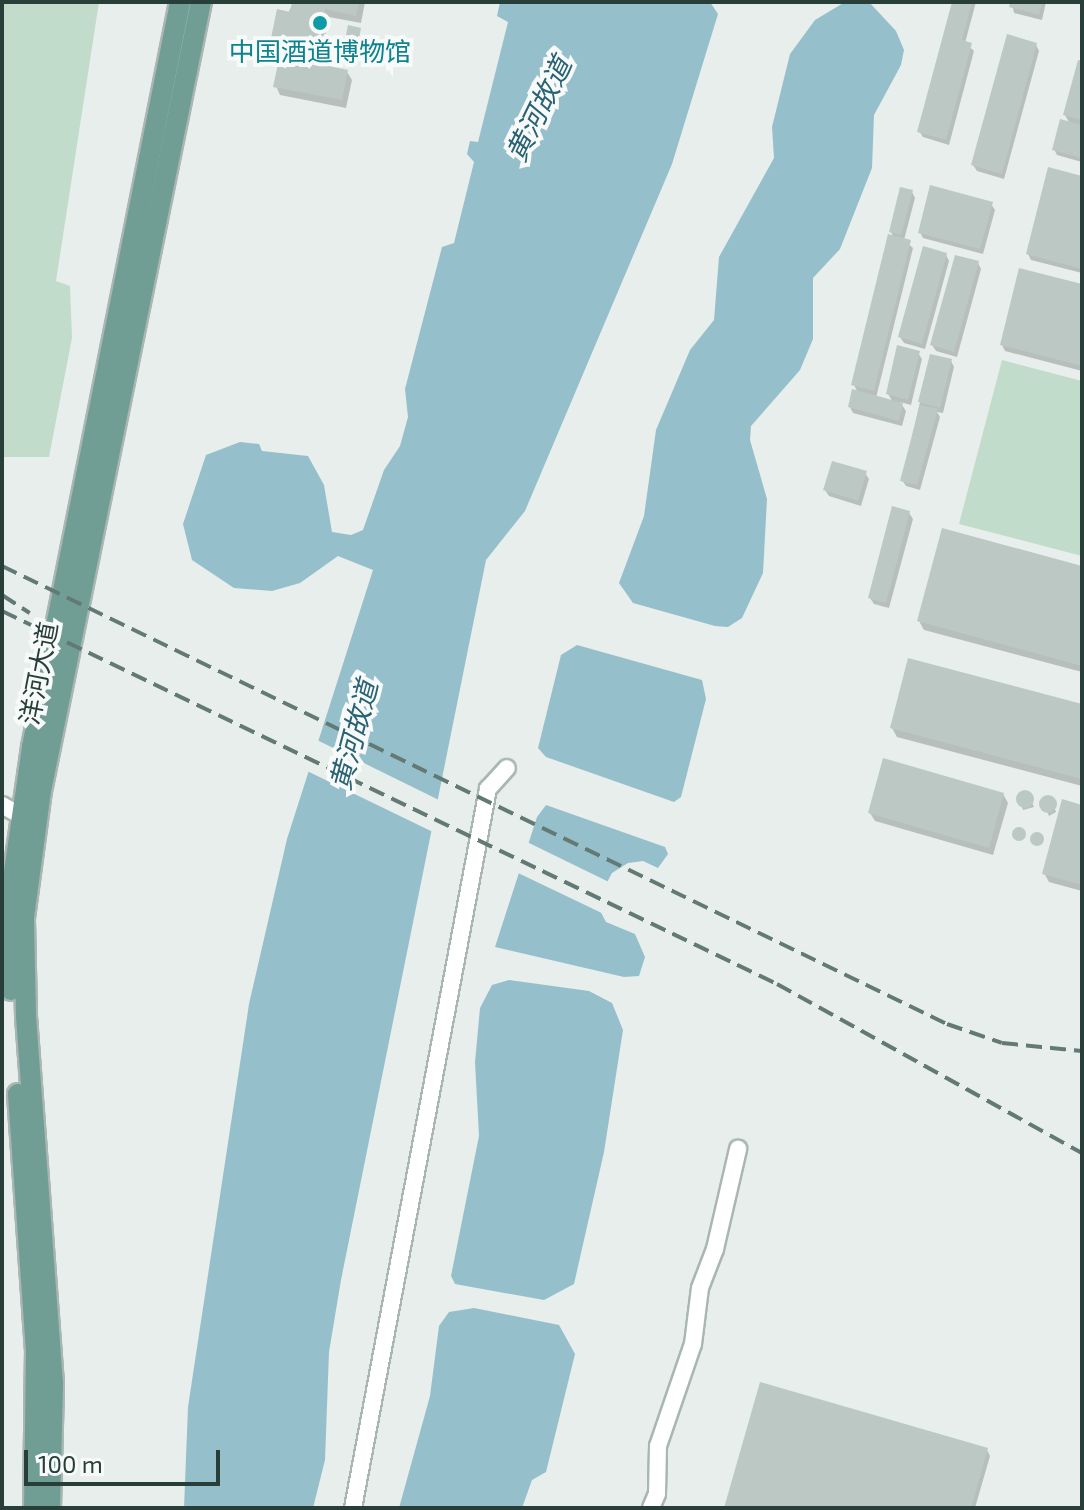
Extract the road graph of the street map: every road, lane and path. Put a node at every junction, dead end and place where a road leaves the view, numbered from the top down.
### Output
1 (180, 2) edge
2 (201, 2) edge
3 (507, 768) dead end
4 (2, 805) edge
5 (21, 816) junction
6 (738, 1149) dead end
7 (34, 1508) edge
8 (50, 1508) edge
9 (353, 1508) edge
10 (651, 1508) edge

1 - 5 main road, 洋河大道
2 - 8 main road, 洋河大道
3 - 9 street
4 - 5 street
5 - 7 main road, 洋河大道
6 - 10 street

